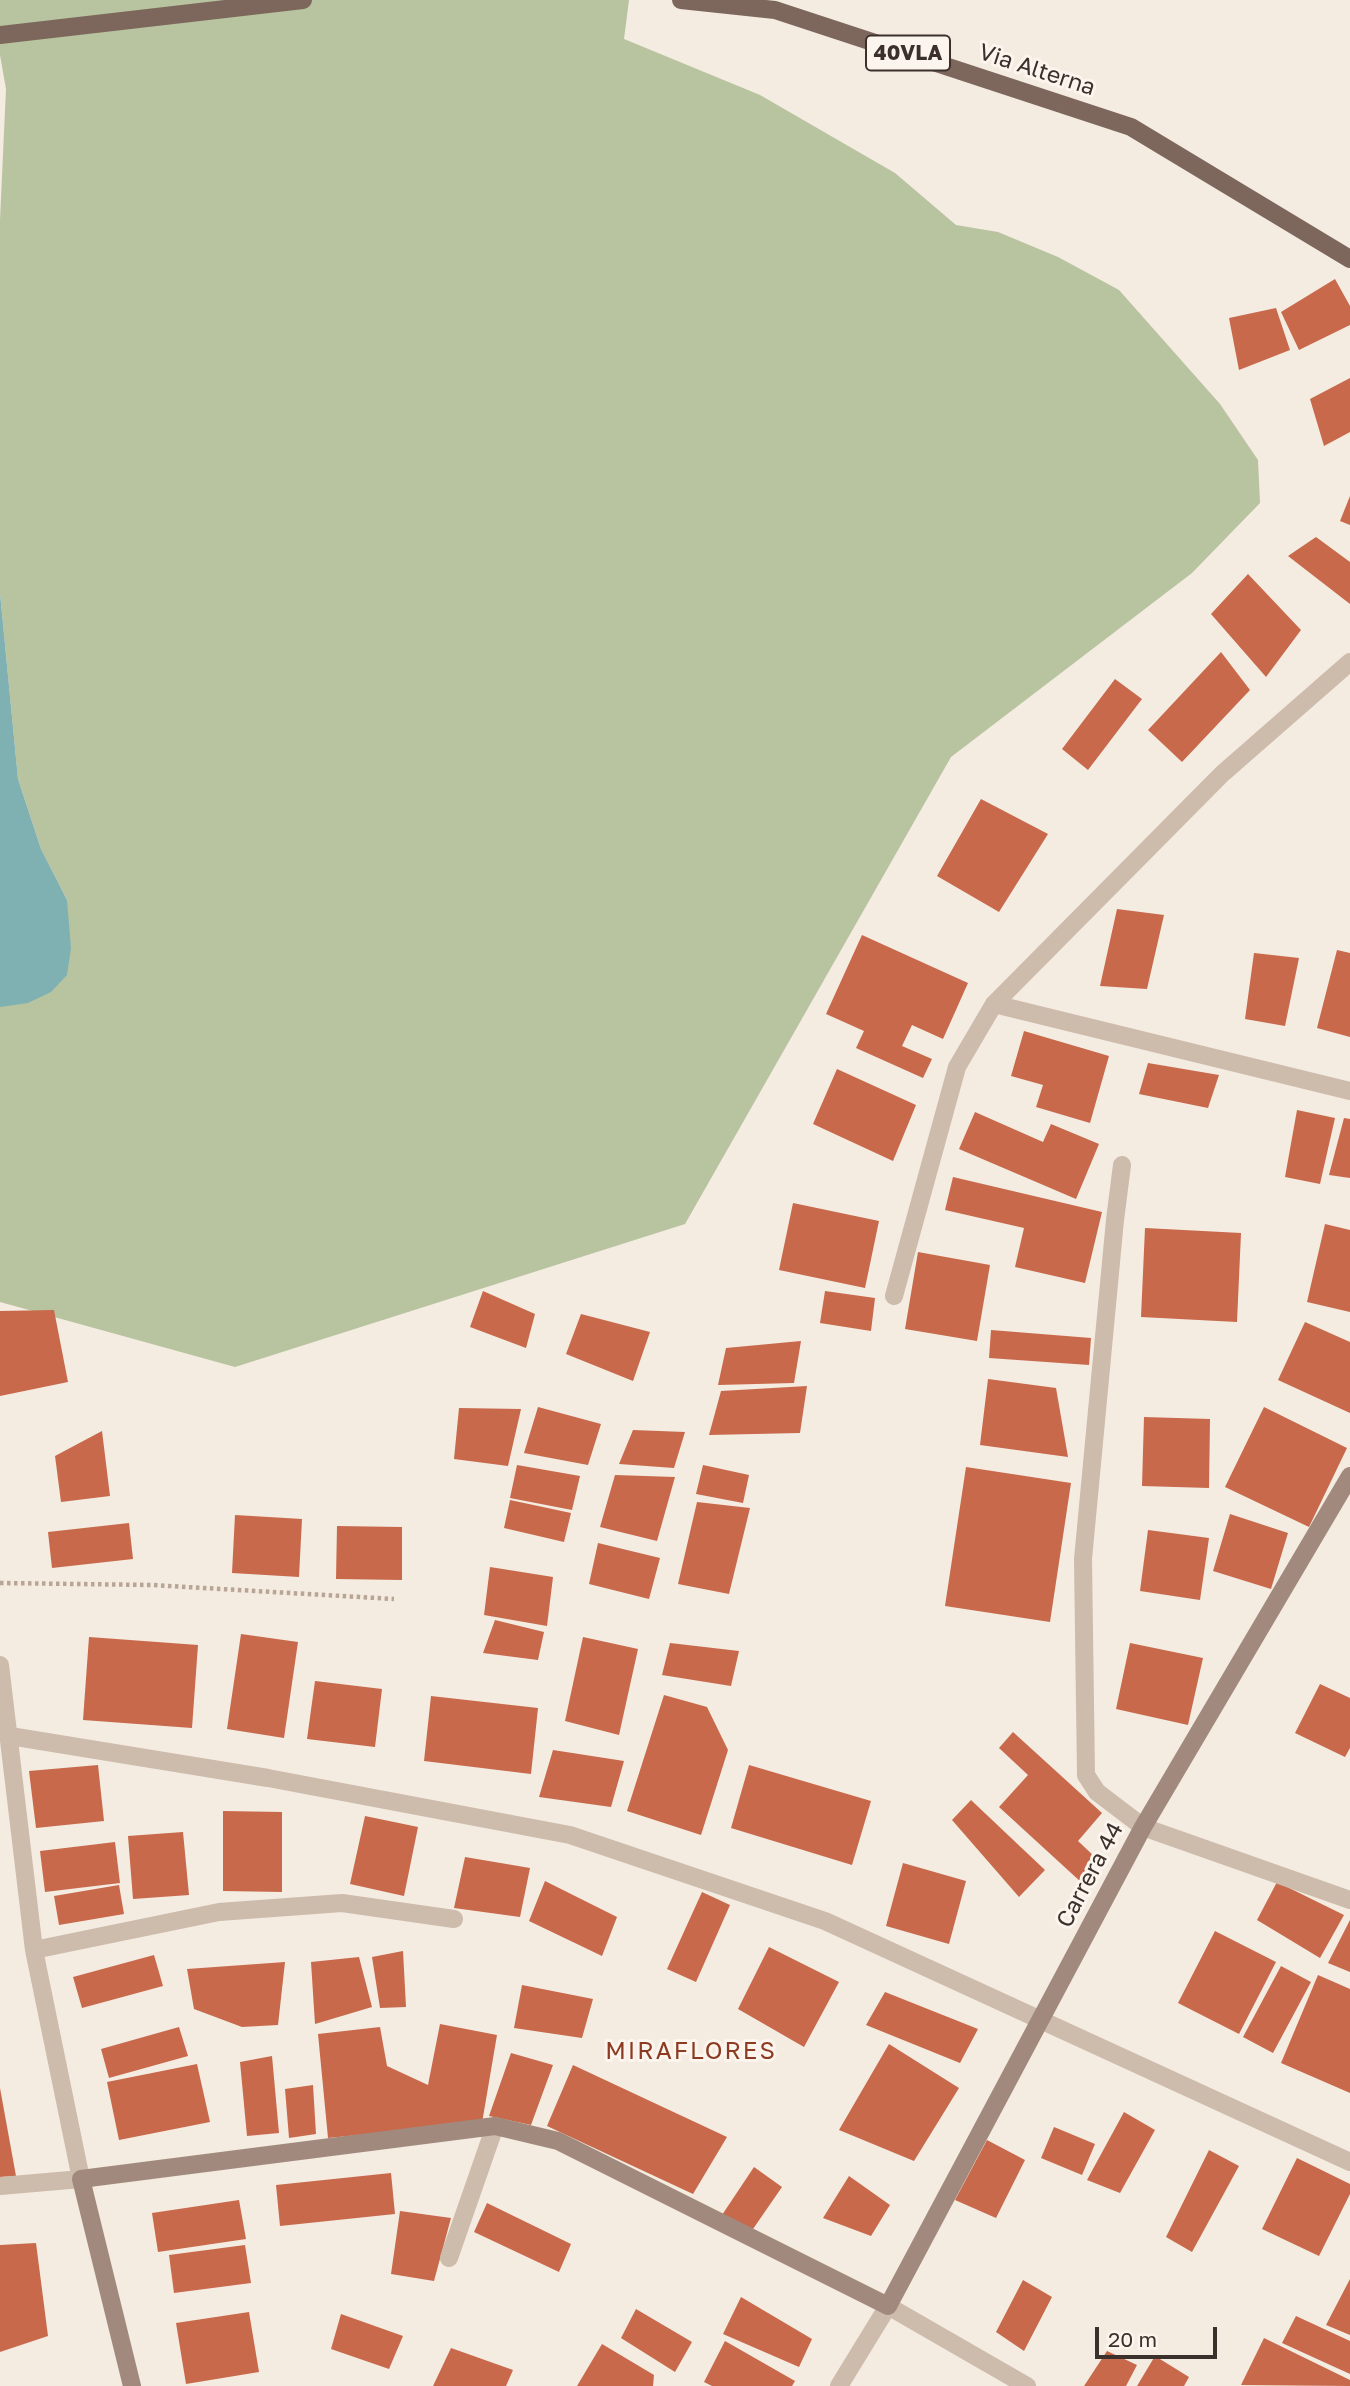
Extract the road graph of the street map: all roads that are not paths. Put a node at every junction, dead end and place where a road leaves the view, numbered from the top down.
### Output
1 (303, 0) edge
2 (681, 0) edge
3 (0, 35) edge
4 (1350, 259) edge
5 (1350, 662) edge
6 (994, 1004) junction
7 (1350, 1091) edge
8 (1122, 1164) dead end
9 (894, 1296) dead end
10 (1350, 1476) edge
11 (0, 1665) edge
12 (10, 1736) junction
13 (1143, 1827) junction
14 (1350, 1900) edge
15 (454, 1919) dead end
16 (34, 1951) junction
17 (1040, 2020) junction
18 (495, 2126) junction
19 (1350, 2162) edge
20 (81, 2179) junction
21 (0, 2186) edge
22 (449, 2258) dead end
23 (888, 2306) junction
24 (132, 2386) edge
25 (839, 2386) edge
26 (1027, 2386) edge

1 - 3 main road
2 - 4 main road, Via Alterna / 40VLA
5 - 6 street
6 - 7 street
6 - 9 street
8 - 13 street
10 - 13 main road, Carrera 44
11 - 12 street
12 - 16 street
12 - 17 street
13 - 14 street
13 - 17 main road, Carrera 44
15 - 16 street
16 - 20 street
17 - 19 street
17 - 23 main road, Carrera 44
18 - 20 main road
18 - 22 street
18 - 23 main road
20 - 21 street
20 - 24 main road
23 - 25 street
23 - 26 street

